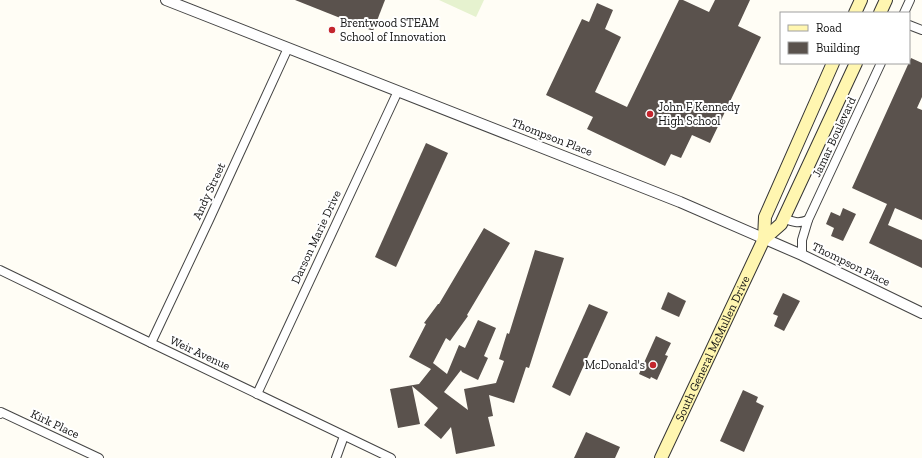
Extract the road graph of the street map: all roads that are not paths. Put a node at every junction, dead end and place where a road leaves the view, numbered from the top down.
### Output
1 (166, 0) edge
2 (861, 0) edge
3 (886, 0) edge
4 (910, 0) edge
5 (855, 12) edge
6 (880, 12) edge
7 (904, 12) edge
8 (910, 25) edge
9 (922, 30) edge
10 (288, 48) junction
11 (833, 64) edge
12 (856, 64) edge
13 (881, 64) edge
14 (398, 91) junction
15 (783, 218) junction
16 (808, 220) junction
17 (764, 239) junction
18 (802, 255) junction
19 (0, 270) edge
20 (922, 313) edge
21 (151, 343) junction
22 (257, 394) junction
23 (0, 413) edge
24 (344, 436) junction
25 (99, 458) edge
26 (336, 458) edge
27 (391, 458) edge
28 (661, 458) edge

1 - 10 street, Thompson Place
2 - 5 main road
3 - 6 main road
4 - 7 street
8 - 9 street
10 - 14 street, Thompson Place
10 - 21 street, Andy Street
11 - 17 main road, South General McMullen Drive
12 - 15 main road, South General McMullen Drive
13 - 16 street, Jamar Boulevard
14 - 17 street, Thompson Place
14 - 22 street, Darson Marie Drive
15 - 16 street
15 - 17 main road, South General McMullen Drive
16 - 18 street, Jamar Boulevard
17 - 18 street, Thompson Place
17 - 28 main road, South General McMullen Drive
18 - 20 street, Thompson Place
19 - 21 street, Weir Avenue
21 - 22 street, Weir Avenue
22 - 24 street, Weir Avenue
23 - 25 street, Kirk Place
24 - 26 street
24 - 27 street, Weir Avenue

